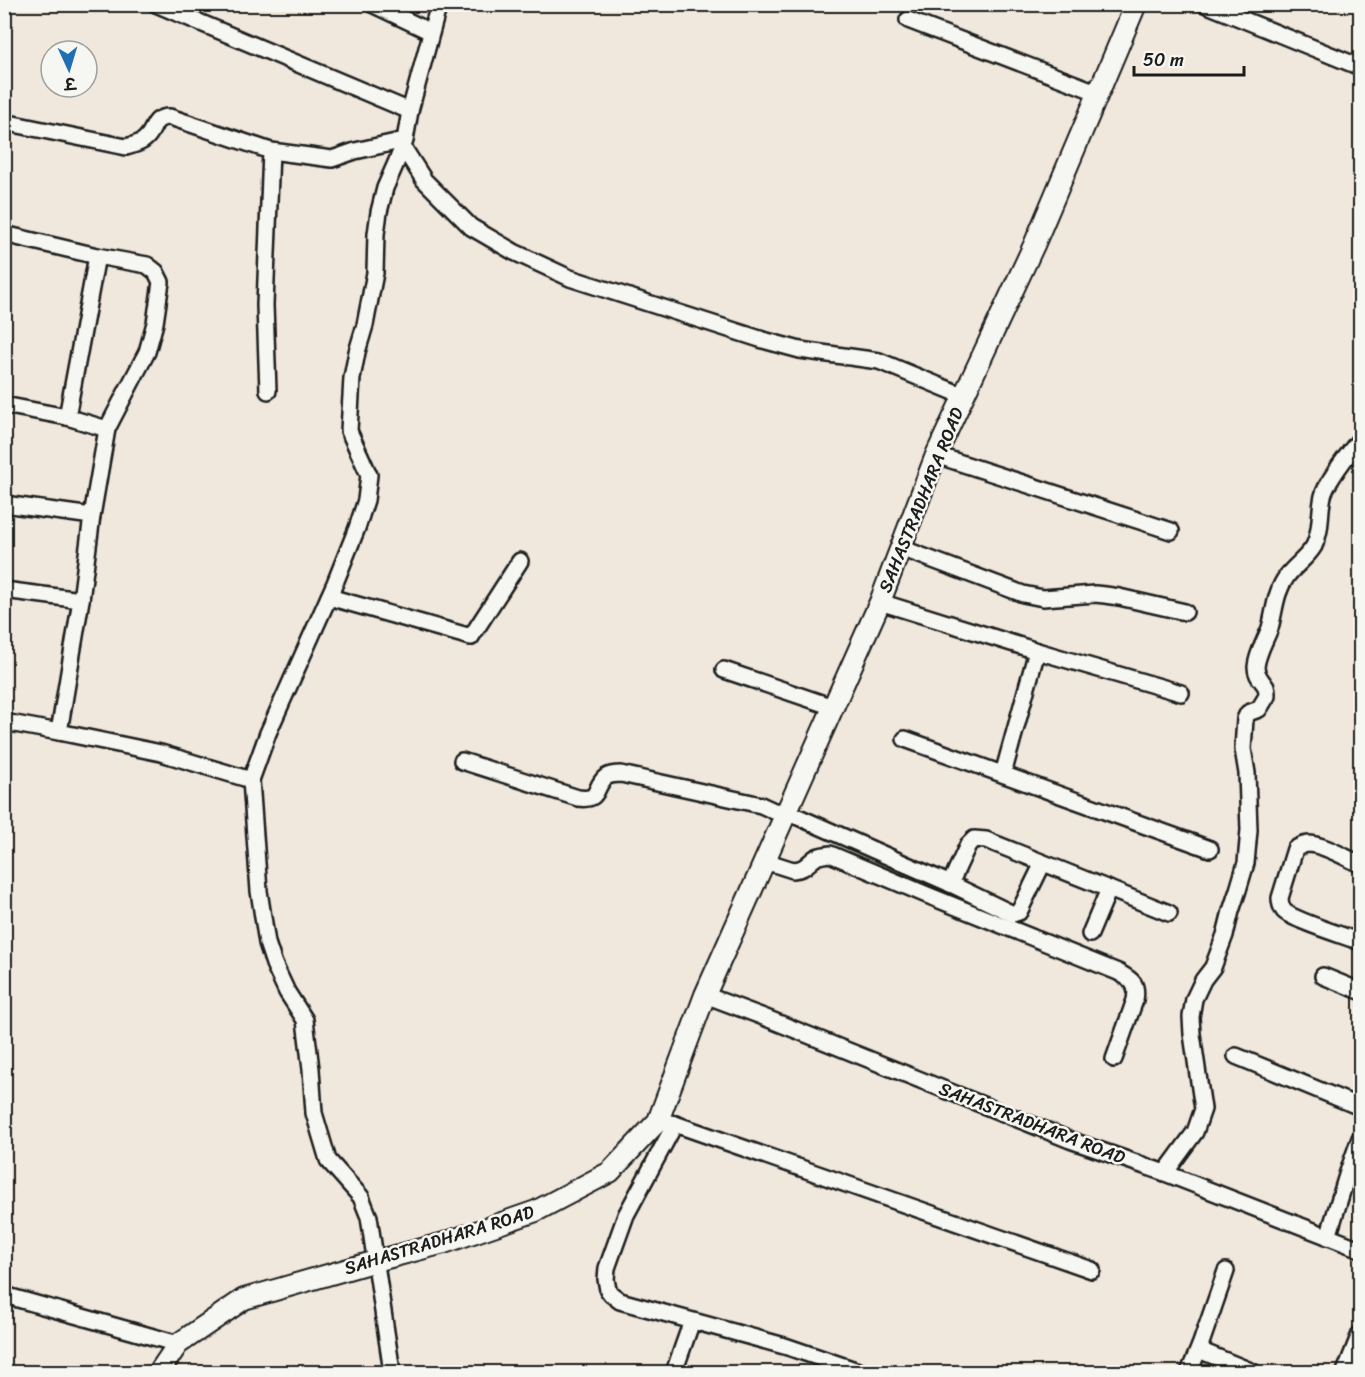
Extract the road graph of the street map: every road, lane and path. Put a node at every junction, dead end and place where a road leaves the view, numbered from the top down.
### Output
1 (156, 4) edge
2 (372, 4) edge
3 (439, 4) edge
4 (1136, 4) edge
5 (1205, 4) edge
6 (908, 20) dead end
7 (431, 32) junction
8 (1360, 67) edge
9 (1099, 93) junction
10 (410, 111) junction
11 (4, 122) edge
12 (404, 143) junction
13 (271, 151) junction
14 (4, 234) edge
15 (97, 256) junction
16 (268, 391) dead end
17 (964, 396) junction
18 (4, 405) edge
19 (67, 417) junction
20 (107, 429) junction
21 (1360, 439) edge
22 (936, 455) junction
23 (4, 504) edge
24 (92, 516) junction
25 (1171, 531) dead end
26 (901, 548) junction
27 (520, 561) dead end
28 (4, 590) edge
29 (329, 597) junction
30 (81, 600) junction
31 (880, 602) junction
32 (1185, 612) dead end
33 (1037, 651) junction
34 (724, 670) dead end
35 (1182, 693) dead end
36 (833, 707) junction
37 (4, 722) edge
38 (59, 732) junction
39 (905, 739) dead end
40 (462, 761) dead end
41 (1003, 774) junction
42 (251, 780) junction
43 (787, 812) junction
44 (1210, 849) dead end
45 (765, 861) junction
46 (1044, 863) junction
47 (1360, 864) edge
48 (951, 884) junction
49 (1109, 889) junction
50 (1169, 913) dead end
51 (1090, 934) dead end
52 (1360, 942) edge
53 (1323, 976) dead end
54 (1360, 991) edge
55 (705, 995) junction
56 (1236, 1056) dead end
57 (1114, 1059) dead end
58 (1360, 1107) edge
59 (667, 1122) junction
60 (1360, 1138) edge
61 (1165, 1173) junction
62 (1328, 1237) junction
63 (1360, 1249) edge
64 (376, 1261) junction
65 (1092, 1270) dead end
66 (1226, 1271) dead end
67 (4, 1295) edge
68 (692, 1321) junction
69 (1360, 1334) edge
70 (178, 1344) junction
71 (1200, 1346) junction
72 (159, 1372) edge
73 (392, 1372) edge
74 (674, 1372) edge
75 (861, 1372) edge
76 (1189, 1372) edge
77 (1253, 1372) edge
78 (1345, 1372) edge

1 - 10 street
2 - 7 street
3 - 7 street
4 - 9 main road, SAHASTRADHARA ROAD
5 - 8 street
6 - 9 street
7 - 10 street
9 - 17 main road, SAHASTRADHARA ROAD
10 - 12 street
11 - 13 street
12 - 13 street
12 - 17 street
12 - 29 street
13 - 16 street
14 - 15 street
15 - 19 street
15 - 20 street
17 - 22 main road, SAHASTRADHARA ROAD
18 - 19 street
19 - 20 street
20 - 24 street
21 - 61 street
22 - 25 street
22 - 26 main road, SAHASTRADHARA ROAD
23 - 24 street
24 - 30 street
26 - 31 main road, SAHASTRADHARA ROAD
26 - 32 street
27 - 29 street
28 - 30 street
29 - 42 street
30 - 38 street
31 - 33 street
31 - 36 main road, SAHASTRADHARA ROAD
33 - 35 street
33 - 41 street
34 - 36 street
36 - 43 main road, SAHASTRADHARA ROAD
37 - 38 street
38 - 42 street
39 - 41 street
40 - 43 street
41 - 44 street
42 - 64 street
43 - 45 main road, SAHASTRADHARA ROAD
43 - 48 street
45 - 55 main road, SAHASTRADHARA ROAD
45 - 57 street
46 - 48 street
46 - 48 street
46 - 49 street
47 - 52 street
49 - 50 street
49 - 51 street
53 - 54 street
55 - 59 main road, SAHASTRADHARA ROAD
55 - 61 street, SAHASTRADHARA ROAD
56 - 58 street
59 - 64 main road, SAHASTRADHARA ROAD
59 - 65 street
59 - 68 street
60 - 62 street
61 - 62 street, SAHASTRADHARA ROAD
62 - 63 street, SAHASTRADHARA ROAD
64 - 70 main road, SAHASTRADHARA ROAD
64 - 73 street
66 - 71 street
67 - 70 street
68 - 74 street
68 - 75 street
69 - 78 street
70 - 72 main road, SAHASTRADHARA ROAD
71 - 76 street
71 - 77 street

